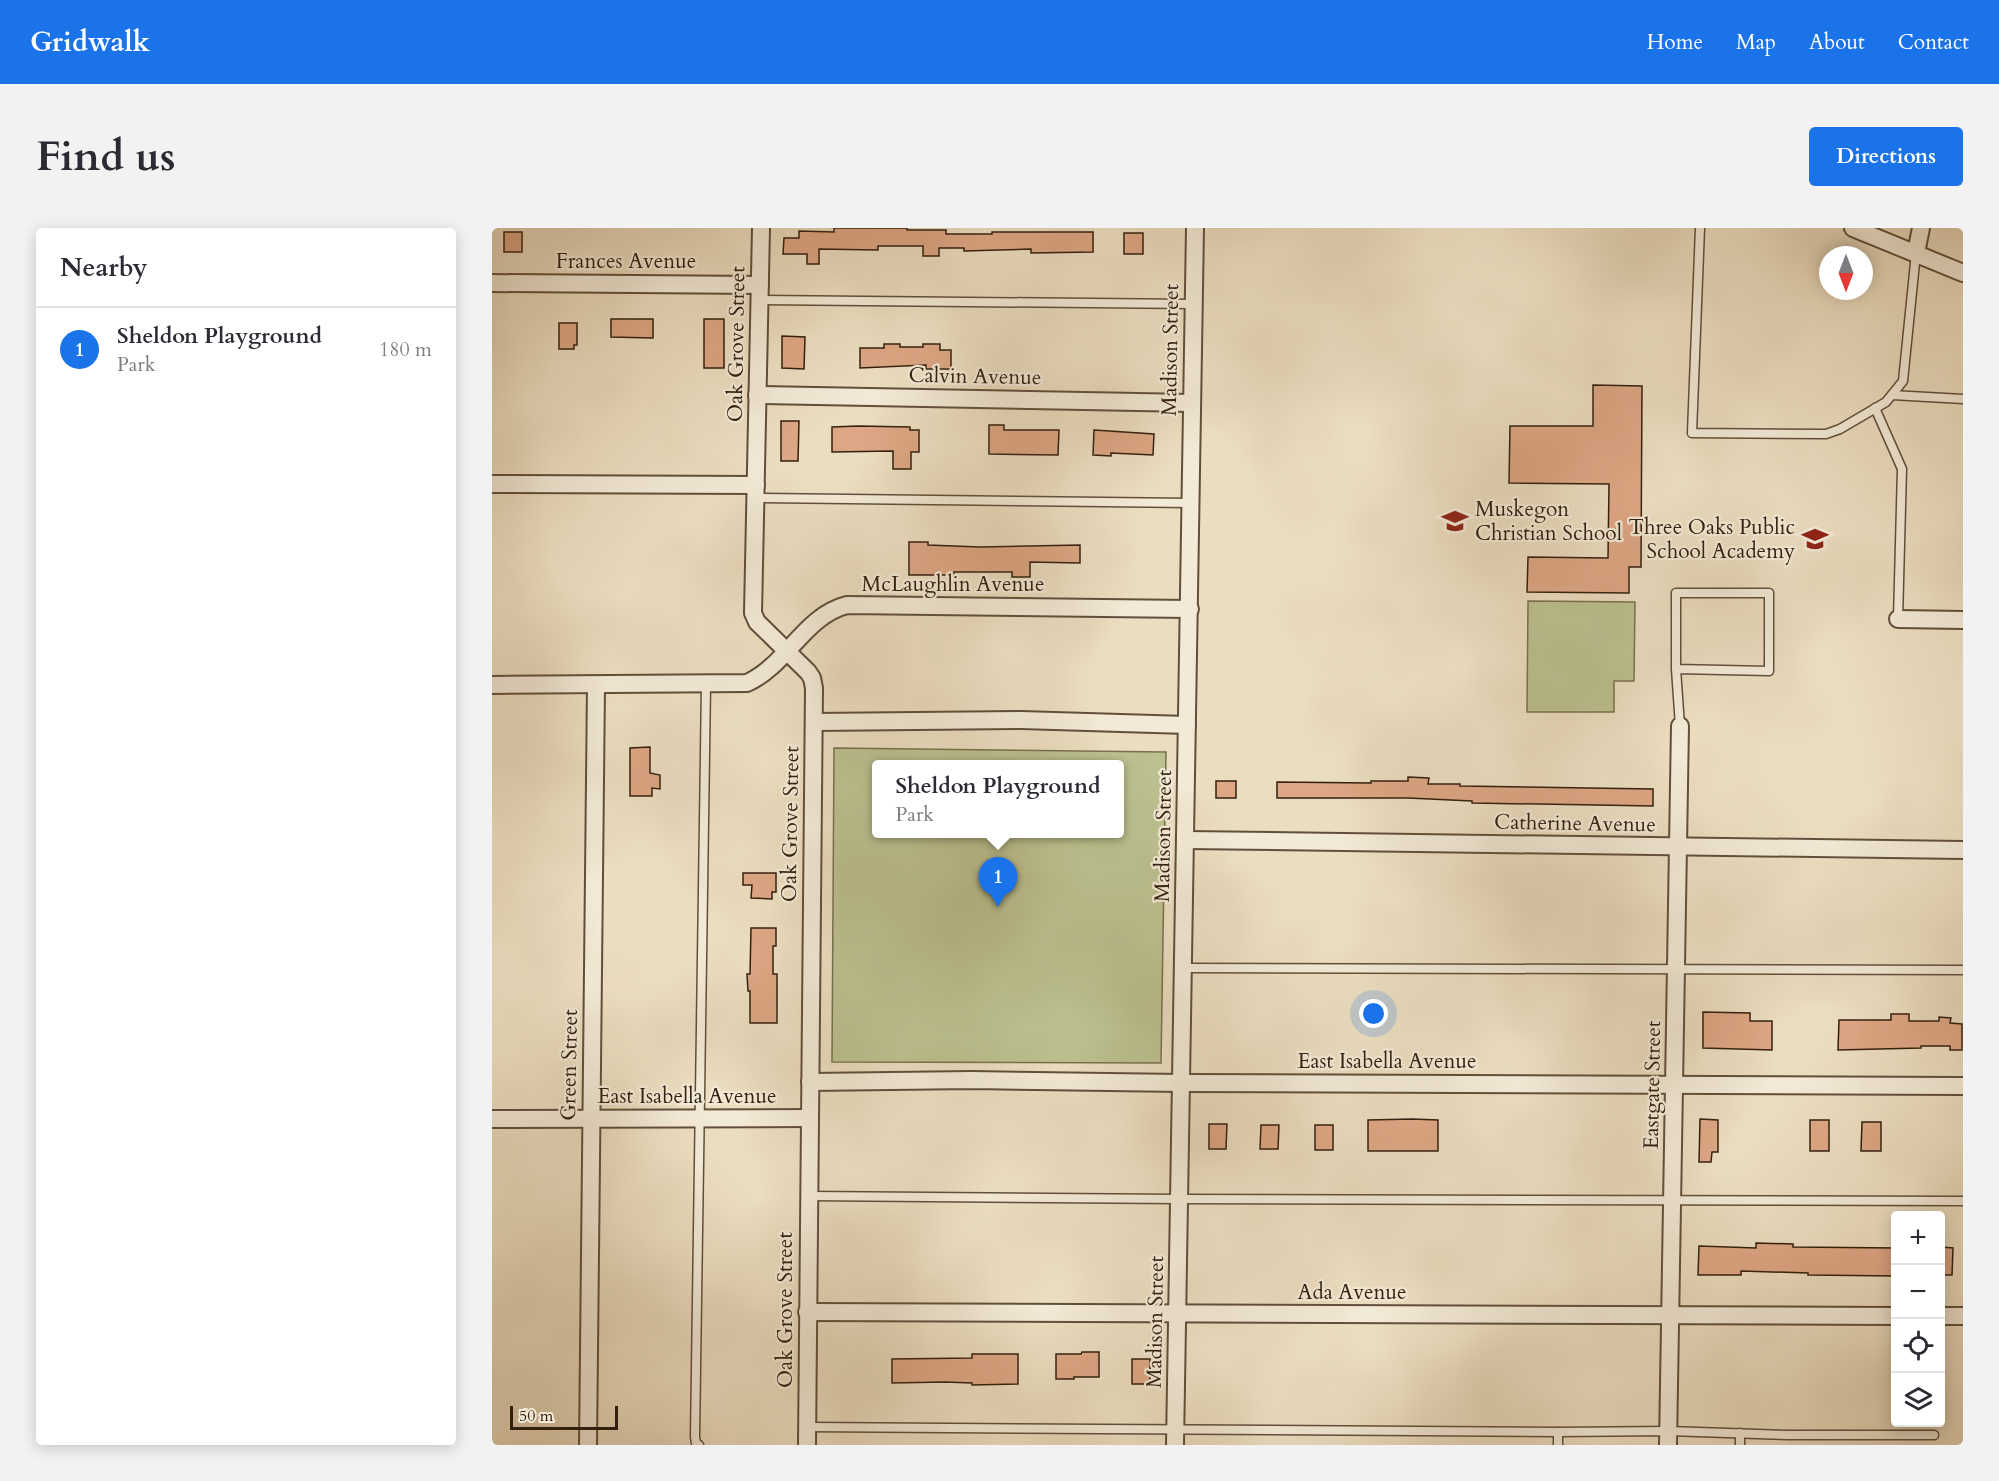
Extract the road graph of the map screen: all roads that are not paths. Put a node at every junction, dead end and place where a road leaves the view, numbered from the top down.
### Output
1 (761, 228) edge
2 (1195, 228) edge
3 (1700, 228) edge
4 (1853, 228) edge
5 (1921, 228) edge
6 (1916, 254) junction
7 (1963, 273) edge
8 (492, 283) edge
9 (760, 293) junction
10 (1193, 304) junction
11 (757, 395) junction
12 (1892, 395) junction
13 (1963, 399) edge
14 (1191, 403) junction
15 (1875, 408) junction
16 (492, 484) edge
17 (756, 491) junction
18 (1191, 503) junction
19 (1190, 609) junction
20 (1898, 619) joint
21 (1963, 620) edge
22 (786, 652) junction
23 (1676, 669) junction
24 (706, 684) junction
25 (492, 685) edge
26 (596, 685) junction
27 (814, 722) junction
28 (1187, 724) junction
29 (1680, 726) joint
30 (1186, 840) junction
31 (1678, 847) junction
32 (1963, 850) edge
33 (1184, 968) junction
34 (1963, 970) edge
35 (1676, 971) junction
36 (810, 1082) junction
37 (1182, 1083) junction
38 (1674, 1085) junction
39 (1963, 1086) edge
40 (810, 1118) junction
41 (492, 1119) edge
42 (591, 1119) junction
43 (701, 1119) junction
44 (808, 1196) junction
45 (1179, 1199) junction
46 (1672, 1201) junction
47 (1963, 1201) edge
48 (807, 1312) junction
49 (1178, 1314) junction
50 (1670, 1316) junction
51 (1891, 1316) edge
52 (1945, 1316) edge
53 (1963, 1316) edge
54 (807, 1427) junction
55 (1558, 1432) junction
56 (1740, 1433) junction
57 (1789, 1435) junction
58 (1934, 1435) dead end
59 (1175, 1437) edge
60 (1668, 1438) edge
61 (588, 1445) edge
62 (699, 1445) edge
63 (807, 1445) edge
64 (1558, 1445) edge
65 (1740, 1445) edge
66 (1789, 1445) edge

1 - 9 street, Oak Grove Street
2 - 10 street, Madison Street
3 - 15 lane
4 - 6 street
5 - 6 street
6 - 7 street
6 - 12 lane
8 - 9 street, Frances Avenue
9 - 10 lane
9 - 11 street, Oak Grove Street
10 - 14 street, Madison Street
11 - 14 street, Calvin Avenue
11 - 17 street, Oak Grove Street
12 - 13 lane
12 - 15 lane
14 - 18 street, Madison Street
15 - 20 lane
16 - 17 street
17 - 18 lane
17 - 22 street, Oak Grove Street
18 - 19 street, Madison Street
19 - 22 street, McLaughlin Avenue
19 - 28 street, Madison Street
20 - 21 street
22 - 24 street, McLaughlin Avenue
22 - 27 street, Oak Grove Street
23 - 23 lane
23 - 29 lane
24 - 26 street, McLaughlin Avenue
24 - 43 lane
25 - 26 street, McLaughlin Avenue
26 - 42 street, Green Street
27 - 28 street
27 - 36 street, Oak Grove Street
28 - 30 street, Madison Street
29 - 31 street, Eastgate Street
30 - 31 street, Catherine Avenue
30 - 33 street, Madison Street
31 - 32 street, Catherine Avenue
31 - 35 street, Eastgate Street
33 - 35 lane
33 - 37 street, Madison Street
34 - 35 lane
35 - 38 street, Eastgate Street
36 - 37 street, East Isabella Avenue
36 - 40 street, Oak Grove Street
37 - 38 street, East Isabella Avenue
37 - 45 street, Madison Street
38 - 39 street, East Isabella Avenue
38 - 46 street, Eastgate Street
40 - 43 street, East Isabella Avenue
40 - 44 street, Oak Grove Street
41 - 42 street, East Isabella Avenue
42 - 43 street, East Isabella Avenue
42 - 61 street, Green Street
43 - 62 lane
44 - 45 lane
44 - 48 street, Oak Grove Street
45 - 46 lane
45 - 49 street, Madison Street
46 - 47 lane
46 - 50 street, Eastgate Street
48 - 49 street, Ada Avenue
48 - 54 street, Oak Grove Street
49 - 50 street, Ada Avenue
49 - 59 street, Madison Street
50 - 51 street, Ada Avenue
50 - 60 street, Eastgate Street
52 - 53 street
54 - 59 lane
54 - 63 street, Oak Grove Street
55 - 59 lane
55 - 60 lane
55 - 64 lane
56 - 57 lane
56 - 60 lane
56 - 65 lane
57 - 58 lane
57 - 66 lane

